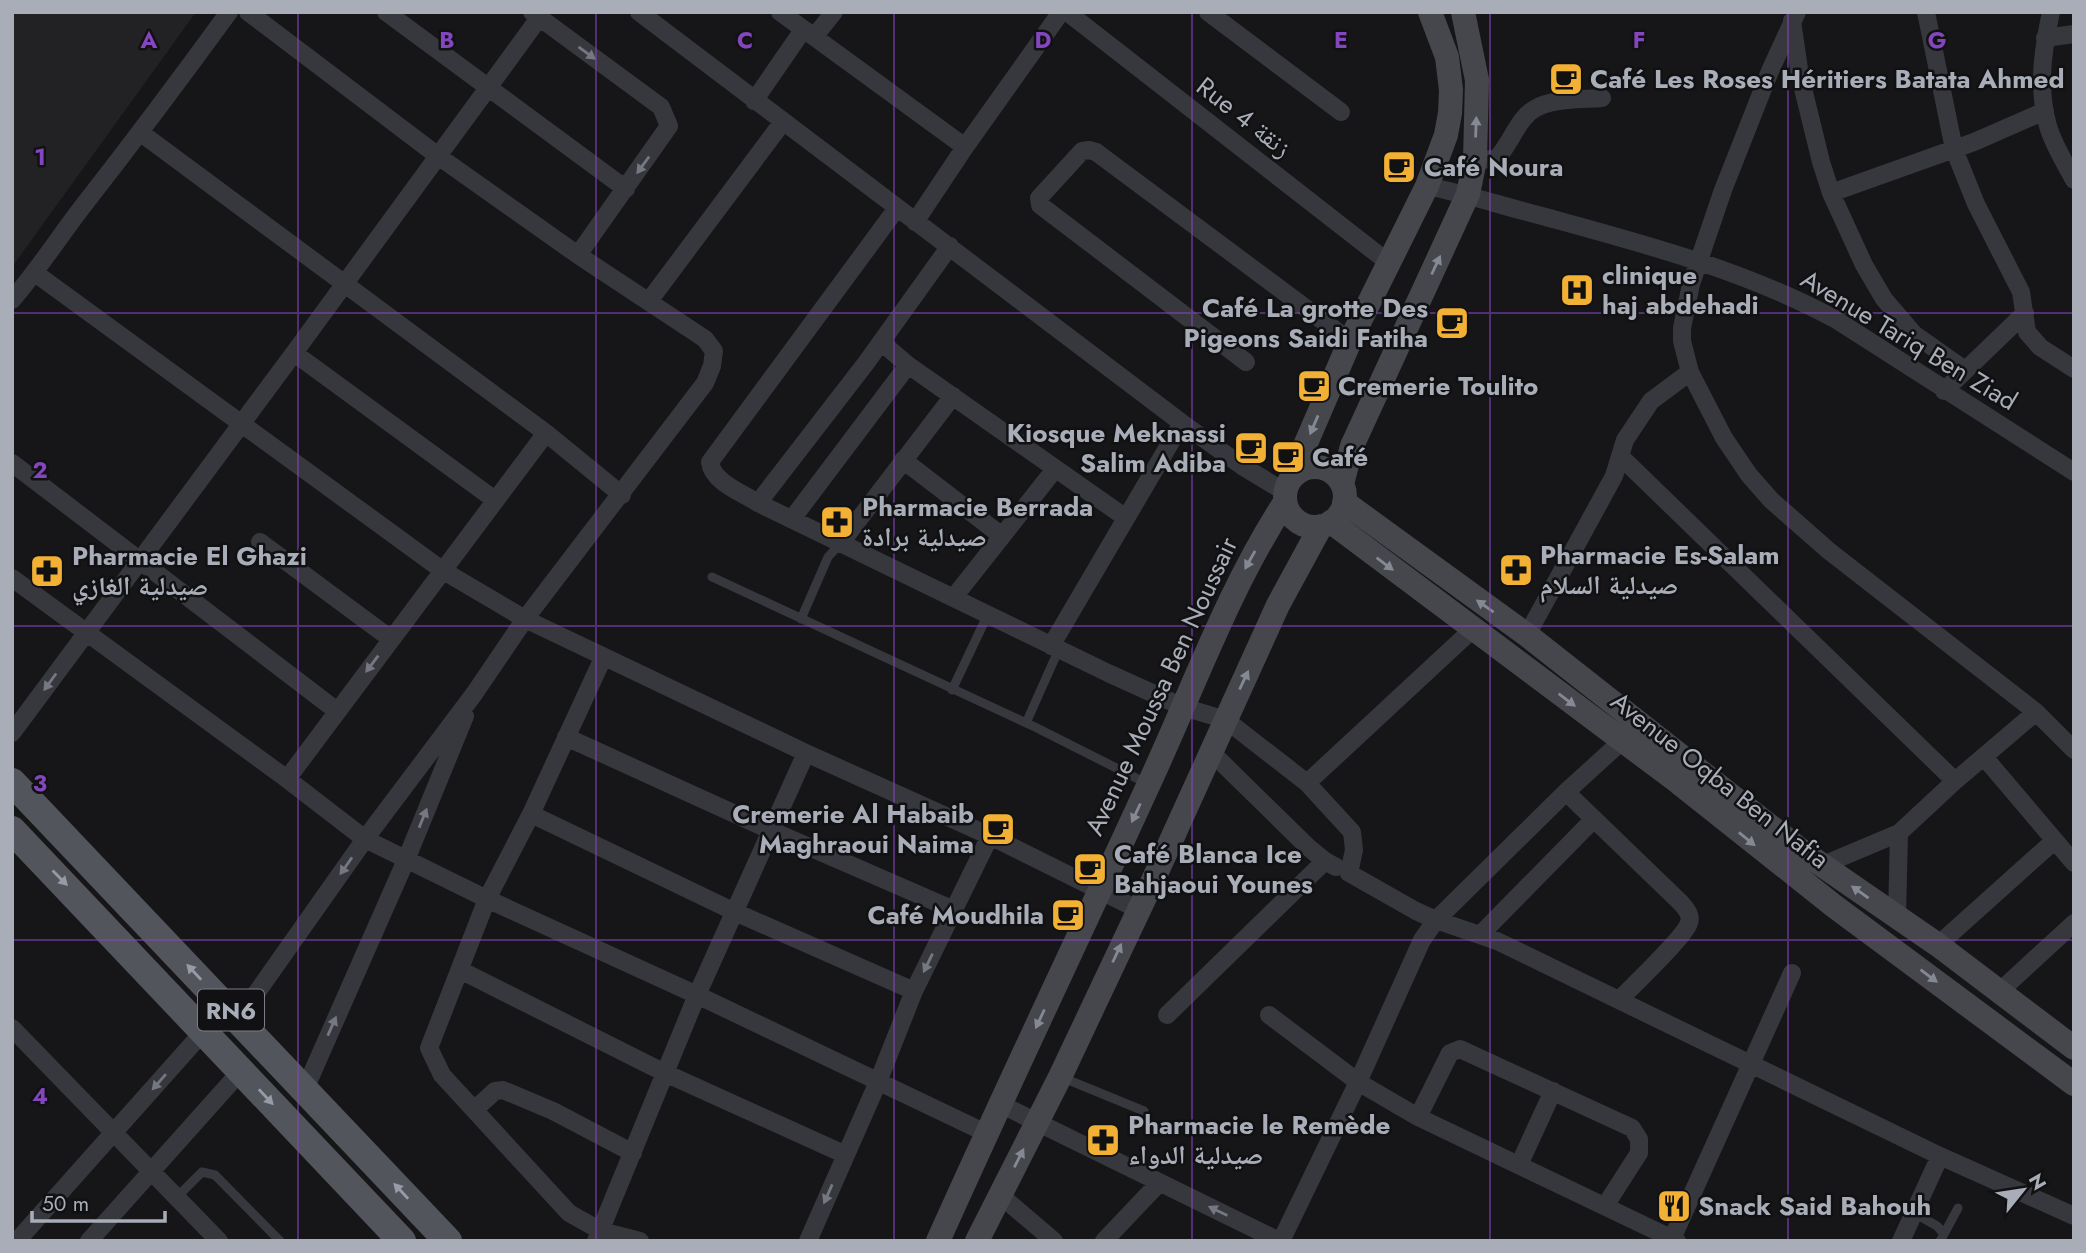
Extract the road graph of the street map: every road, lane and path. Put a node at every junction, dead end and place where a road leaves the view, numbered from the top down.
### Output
1 (229, 12) edge
2 (248, 12) edge
3 (386, 12) edge
4 (639, 12) edge
5 (780, 12) edge
6 (834, 12) edge
7 (1061, 12) edge
8 (1067, 12) edge
9 (1208, 12) edge
10 (1430, 12) edge
11 (1463, 12) edge
12 (1926, 12) edge
13 (2051, 12) edge
14 (536, 15) edge
15 (1794, 17) edge
16 (808, 34) junction
17 (2074, 34) edge
18 (2045, 38) junction
19 (489, 87) junction
20 (1602, 98) dead end
21 (754, 101) junction
22 (2045, 111) junction
23 (1341, 112) dead end
24 (782, 123) junction
25 (141, 132) junction
26 (965, 147) junction
27 (1954, 149) junction
28 (438, 156) junction
29 (1475, 160) junction
30 (2074, 180) edge
31 (1427, 186) junction
32 (626, 189) junction
33 (1831, 193) junction
34 (1468, 194) junction
35 (897, 208) junction
36 (915, 222) junction
37 (950, 246) junction
38 (579, 255) junction
39 (1389, 263) junction
40 (1698, 263) junction
41 (36, 273) junction
42 (345, 285) junction
43 (12, 300) edge
44 (649, 301) junction
45 (2025, 313) junction
46 (1350, 341) junction
47 (881, 342) junction
48 (294, 353) junction
49 (1246, 362) dead end
50 (908, 365) junction
51 (2074, 369) edge
52 (1965, 370) junction
53 (1690, 372) junction
54 (1944, 391) junction
55 (953, 396) junction
56 (1182, 423) junction
57 (241, 425) junction
58 (546, 433) junction
59 (1620, 456) junction
60 (904, 460) junction
61 (12, 463) edge
62 (1055, 469) junction
63 (2074, 472) edge
64 (1287, 491) junction
65 (622, 495) junction
66 (495, 500) junction
67 (758, 503) junction
68 (1334, 509) junction
69 (1126, 518) junction
70 (792, 519) junction
71 (1002, 536) junction
72 (260, 542) dead end
73 (841, 544) junction
74 (139, 561) junction
75 (442, 570) junction
76 (712, 577) dead end
77 (12, 578) edge
78 (954, 597) junction
79 (988, 614) junction
80 (525, 619) junction
81 (800, 620) junction
82 (1473, 629) junction
83 (87, 631) junction
84 (1527, 635) junction
85 (391, 639) junction
86 (1055, 648) junction
87 (603, 658) junction
88 (951, 690) junction
89 (474, 694) junction
90 (1183, 707) junction
91 (337, 711) junction
92 (2036, 712) junction
93 (1226, 720) junction
94 (1026, 723) junction
95 (12, 733) edge
96 (566, 737) junction
97 (1622, 741) junction
98 (2074, 750) edge
99 (806, 753) junction
100 (1212, 753) junction
101 (1984, 757) junction
102 (287, 779) junction
103 (1955, 781) junction
104 (12, 782) edge
105 (1307, 783) junction
106 (1149, 785) junction
107 (1566, 792) junction
108 (531, 814) junction
109 (1594, 819) junction
110 (12, 830) edge
111 (770, 830) junction
112 (1899, 833) junction
113 (990, 836) junction
114 (365, 839) junction
115 (2054, 841) junction
116 (406, 860) junction
117 (1325, 861) junction
118 (2074, 863) edge
119 (1823, 865) junction
120 (1349, 873) junction
121 (1100, 892) junction
122 (488, 899) junction
123 (1137, 909) junction
124 (954, 910) junction
125 (735, 912) junction
126 (1897, 917) junction
127 (1436, 920) junction
128 (2074, 923) edge
129 (1480, 935) junction
130 (1938, 945) junction
131 (460, 970) junction
132 (1792, 974) dead end
133 (914, 991) junction
134 (1999, 992) junction
135 (697, 995) junction
136 (1619, 1000) junction
137 (1167, 1015) dead end
138 (1269, 1015) dead end
139 (239, 1019) junction
140 (12, 1028) edge
141 (204, 1031) junction
142 (2074, 1048) edge
143 (1751, 1064) junction
144 (241, 1071) junction
145 (665, 1073) junction
146 (1060, 1077) junction
147 (878, 1082) junction
148 (1358, 1082) junction
149 (2074, 1084) edge
150 (305, 1089) junction
151 (1553, 1091) junction
152 (1000, 1104) junction
153 (474, 1110) junction
154 (1144, 1111) dead end
155 (1418, 1117) junction
156 (1037, 1123) junction
157 (986, 1133) junction
158 (113, 1134) junction
159 (633, 1153) junction
160 (846, 1155) junction
161 (1940, 1156) junction
162 (1519, 1165) junction
163 (151, 1173) junction
164 (1159, 1183) junction
165 (1000, 1195) junction
166 (176, 1198) junction
167 (1605, 1206) junction
168 (1958, 1208) dead end
169 (1914, 1213) junction
170 (2074, 1216) edge
171 (598, 1236) edge
172 (1942, 1237) edge
173 (981, 1239) edge
174 (1674, 1240) edge
175 (17, 1241) edge
176 (89, 1241) edge
177 (219, 1241) edge
178 (280, 1241) edge
179 (402, 1241) edge
180 (448, 1241) edge
181 (639, 1241) edge
182 (808, 1241) edge
183 (938, 1241) edge
184 (1054, 1241) edge
185 (1104, 1241) edge
186 (1280, 1241) edge
187 (1901, 1241) edge

1 - 25 street
2 - 28 street
3 - 19 street
4 - 21 street
5 - 16 street
6 - 16 street
7 - 26 street
8 - 39 street, Rue 4 زنقة
9 - 23 street
10 - 31 street, Avenue Moussa Ben Noussair
29 -> 11 street
12 - 27 street
13 - 18 street
14 - 19 street
14 -> 32 street
15 - 33 street
15 - 40 street
16 - 21 street
16 - 26 street
17 - 18 street
18 - 22 street
19 - 28 street
19 - 32 street
20 - 29 street
21 - 24 street
22 - 27 street
22 - 30 street
24 - 35 street
24 - 44 street
25 - 41 street
25 - 42 street
26 - 36 street
27 - 33 street
27 - 45 street
28 - 38 street
28 - 42 street
29 - 34 street
31 - 34 street, Avenue Tariq Ben Ziad
31 - 39 street, Avenue Moussa Ben Noussair
32 - 38 street
33 - 52 street
34 - 40 street, Avenue Tariq Ben Ziad
68 -> 34 street
35 - 36 street
35 - 67 street
36 - 37 street
37 - 47 street
37 - 56 street
38 - 44 street
39 - 46 street, Avenue Moussa Ben Noussair
40 - 53 street
40 - 54 street, Avenue Tariq Ben Ziad
41 - 43 street
41 - 57 street
42 - 48 street
42 - 58 street
44 - 65 street
45 - 51 street
45 - 52 street
46 - 49 street
46 -> 64 street, Avenue Moussa Ben Noussair
47 - 50 street
47 - 67 street
48 - 57 street
48 - 66 street
50 - 55 street
50 - 70 street
52 - 54 street
53 - 59 street
53 - 92 street
54 - 63 street, Avenue Tariq Ben Ziad
55 - 60 street
55 - 62 street
56 - 64 street
56 - 69 street
57 - 74 street
57 - 75 street
58 - 65 street
58 - 66 street
59 - 84 street
59 - 103 street
60 - 71 street
60 - 73 street
61 - 74 street
62 - 69 street
62 - 71 street
64 - 68 street
64 - 68 street
64 -> 90 street, Avenue Moussa Ben Noussair
65 - 80 street
66 - 75 street
67 - 70 street
68 -> 82 street, Avenue Oqba Ben Nafia
84 -> 68 street, Avenue Oqba Ben Nafia
93 -> 68 street
69 - 86 street
70 - 73 street
71 - 78 street
72 - 85 street
73 - 78 street
73 - 81 lane
74 - 83 street
74 - 91 street
75 - 80 street
75 - 85 street
76 - 81 lane
77 - 83 street
78 - 79 street
79 - 86 street
79 - 88 lane
80 - 87 street
80 - 89 street
81 - 88 lane
82 -> 97 street, Avenue Oqba Ben Nafia
82 - 105 street
83 -> 95 street
83 - 102 street
84 - 119 street, Avenue Oqba Ben Nafia
85 -> 91 street
86 - 90 street
86 - 94 lane
87 - 96 street
87 - 99 street
88 - 94 lane
89 - 114 street
116 -> 89 street
90 - 93 street
90 - 106 street, Avenue Moussa Ben Noussair
91 - 102 street
92 - 98 street
92 - 101 street
93 - 100 street
93 - 105 street
94 - 106 lane
96 - 108 street
96 - 111 street
97 - 107 street
97 -> 149 street, Avenue Oqba Ben Nafia
99 - 111 street
99 - 113 street
100 - 117 street
100 - 123 street
101 - 103 street
101 - 115 street
102 - 114 street
103 - 112 street
139 -> 104 main road, RN6
105 - 120 street
106 -> 121 street, Avenue Moussa Ben Noussair
107 - 109 street
107 - 127 street
108 - 122 street
108 - 125 street
109 - 129 street
109 - 136 street
110 -> 141 main road, RN6
111 - 124 street
111 - 125 street
112 - 119 street
112 - 126 street
113 - 121 street
113 - 124 street
114 - 116 street
114 -> 139 street
115 - 118 street
115 - 130 street
116 - 122 street
150 -> 116 street
117 - 120 street
117 - 137 street
126 -> 119 street, Avenue Oqba Ben Nafia
120 - 127 street
121 - 123 street
121 -> 152 street, Avenue Moussa Ben Noussair
122 - 131 street
122 - 135 street
146 -> 123 street
124 -> 133 street
125 - 133 street
125 - 135 street
126 - 130 street, Avenue Oqba Ben Nafia
127 - 129 street
127 - 148 street
128 - 134 street
129 - 136 street
130 - 134 street, Avenue Oqba Ben Nafia
131 - 145 street
131 - 153 street
132 - 143 street
133 - 147 street
134 - 142 street, Avenue Oqba Ben Nafia
135 - 145 street
135 - 147 street
136 - 143 street
138 - 148 street
139 - 150 main road, RN6
140 - 158 street
141 - 144 main road, RN6
141 -> 158 street
143 - 161 street
143 - 174 street
144 - 163 street
144 -> 179 main road, RN6
145 - 159 street
145 - 160 street
146 - 154 lane
146 - 156 street
147 - 157 street
147 - 160 street
148 - 155 street
148 - 186 street
180 -> 150 main road, RN6
151 - 155 street
151 - 162 street
151 - 167 street
152 - 156 street
152 - 157 street, Avenue Moussa Ben Noussair
153 - 159 street
153 - 171 street
155 - 162 street
156 - 164 street
165 -> 156 street
157 - 183 street, Avenue Moussa Ben Noussair
158 - 163 street
158 - 175 street
159 - 171 street
160 -> 182 street
161 - 169 street
161 - 170 street
162 - 167 street
163 - 166 street
163 - 176 street
164 - 185 street
186 -> 164 street
165 - 173 street
165 - 184 street
166 - 177 street
166 - 178 lane
167 - 174 street
168 - 172 lane
169 - 172 lane
169 - 187 street
171 - 181 street

